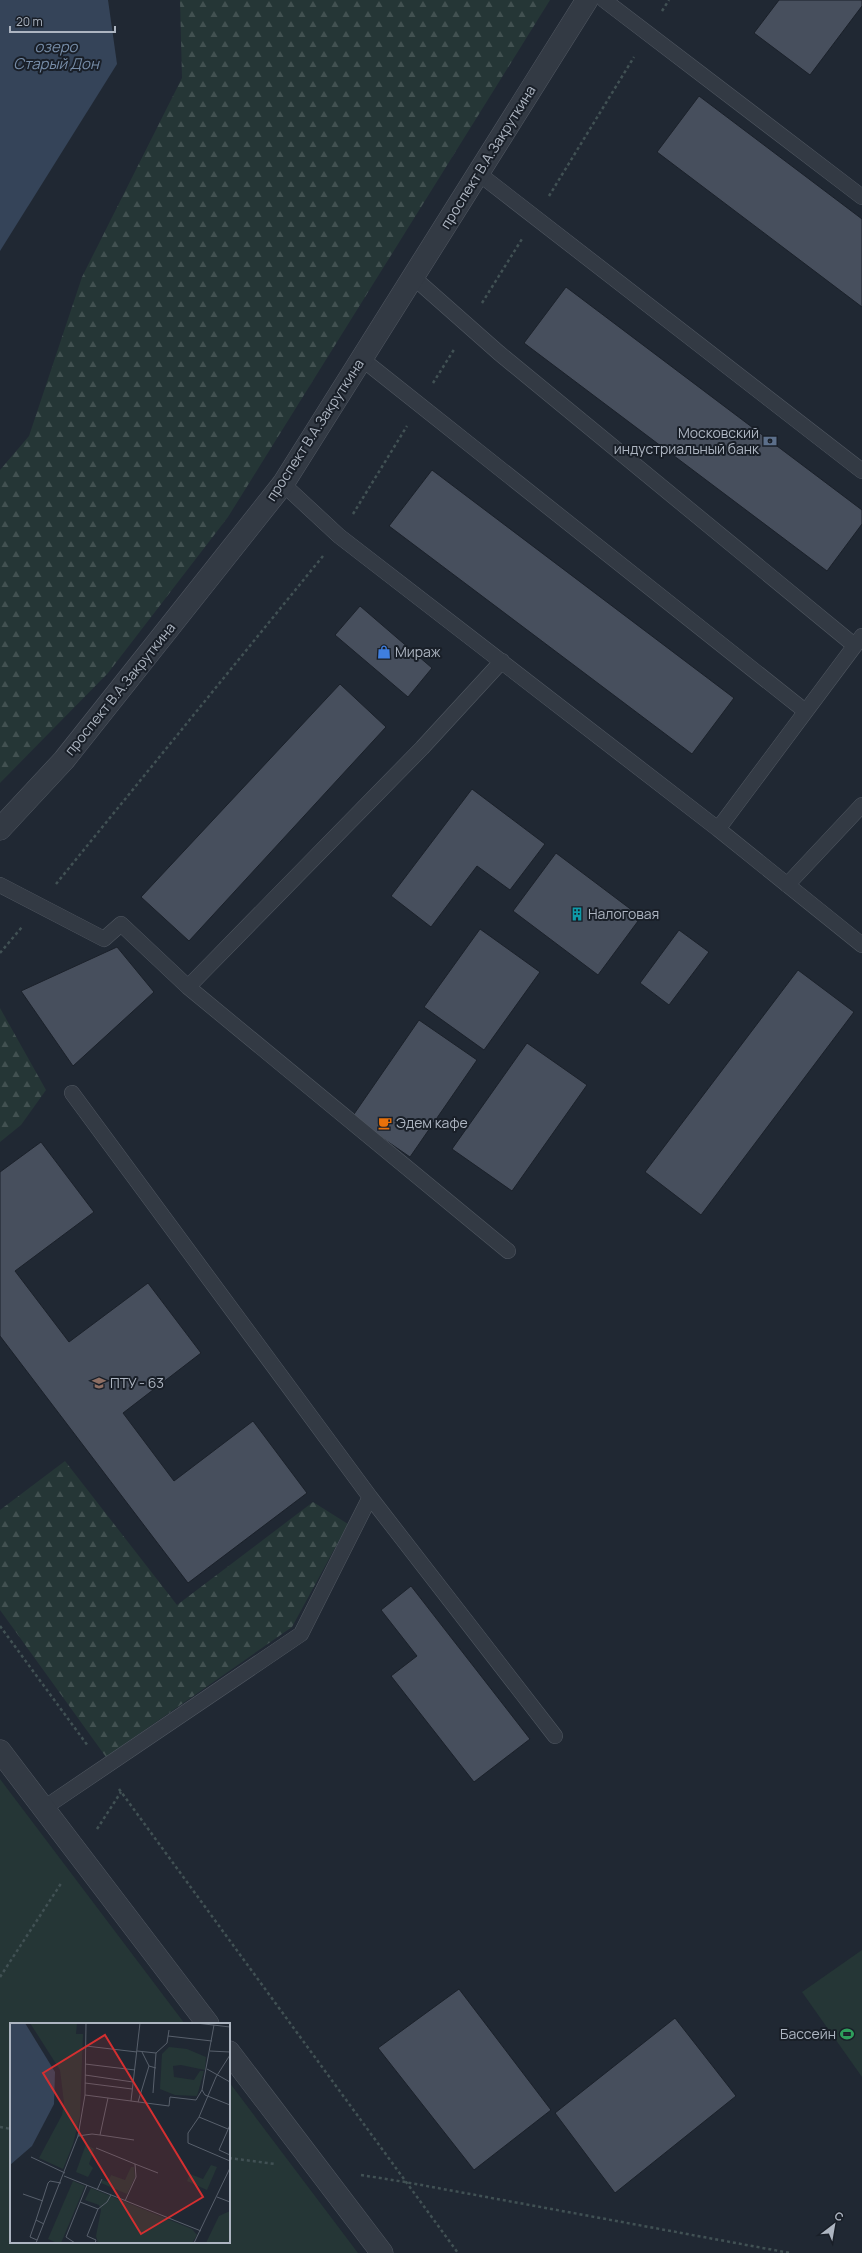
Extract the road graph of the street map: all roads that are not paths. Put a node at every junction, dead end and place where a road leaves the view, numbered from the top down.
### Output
1 (587, 0) edge
2 (604, 0) edge
3 (478, 174) junction
4 (862, 197) edge
5 (413, 277) junction
6 (362, 359) junction
7 (862, 471) edge
8 (283, 484) junction
9 (858, 641) edge
10 (502, 662) junction
11 (805, 711) junction
12 (862, 805) edge
13 (0, 829) edge
14 (718, 829) junction
15 (0, 885) edge
16 (786, 885) junction
17 (862, 945) edge
18 (188, 988) junction
19 (72, 1093) dead end
20 (508, 1251) dead end
21 (370, 1497) junction
22 (555, 1736) dead end
23 (0, 1750) edge
24 (44, 1808) junction
25 (207, 2023) edge
26 (230, 2053) edge
27 (382, 2253) edge

1 - 3 street, проспект В.А.Закруткина
2 - 4 lane
3 - 5 street, проспект В.А.Закруткина
3 - 7 lane
5 - 6 street, проспект В.А.Закруткина
5 - 9 lane
6 - 8 street, проспект В.А.Закруткина
6 - 11 lane
8 - 10 lane
8 - 13 street, проспект В.А.Закруткина
9 - 11 lane
10 - 14 lane
10 - 18 lane
11 - 14 lane
12 - 16 lane
14 - 16 lane
15 - 18 lane
16 - 17 lane
18 - 20 lane
19 - 21 lane
21 - 22 lane
21 - 24 lane
23 - 24 street
24 - 25 street
26 - 27 street

